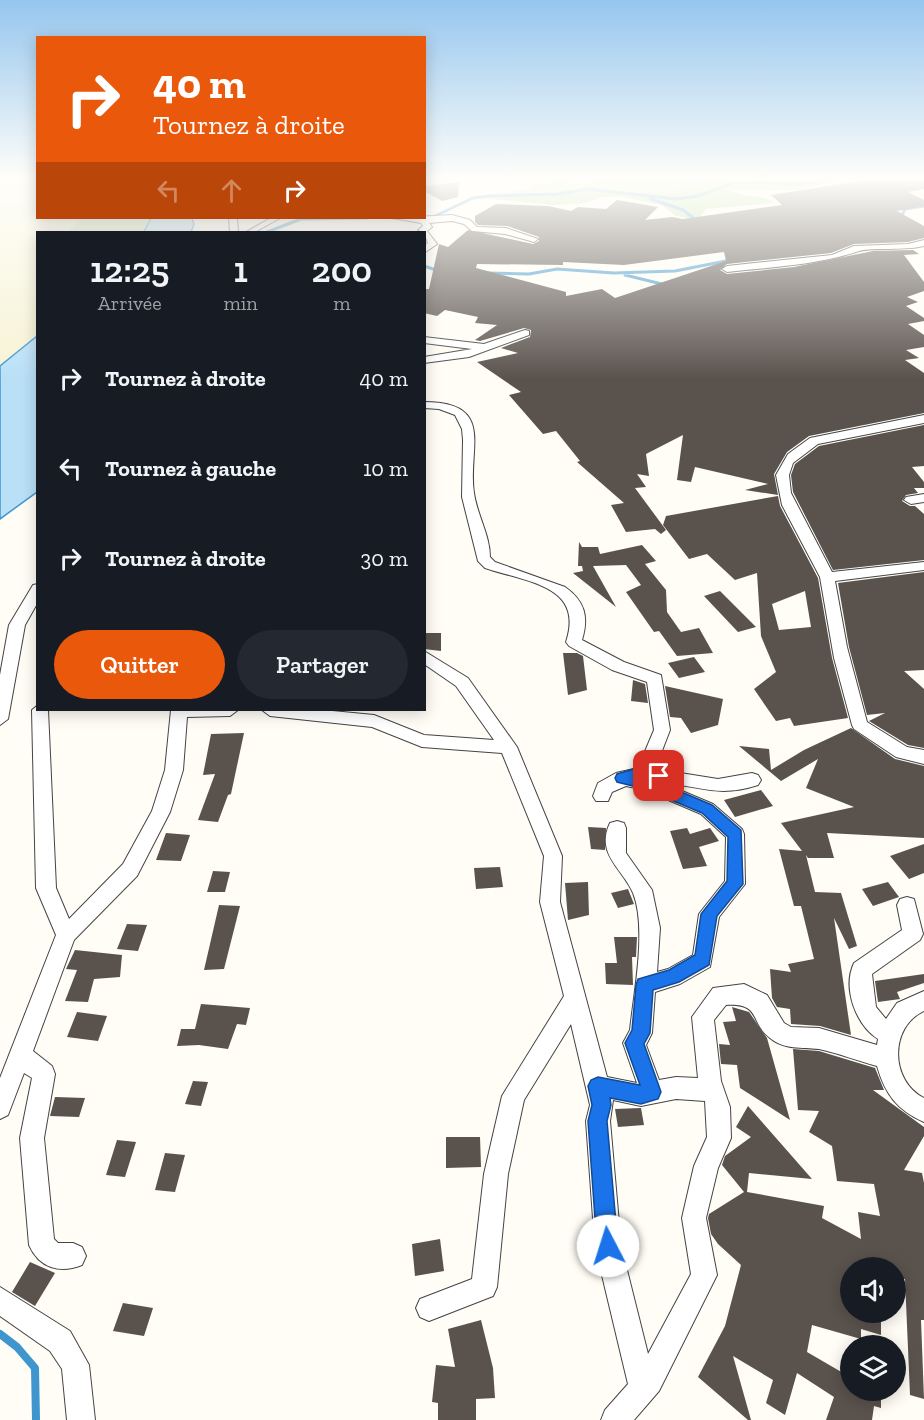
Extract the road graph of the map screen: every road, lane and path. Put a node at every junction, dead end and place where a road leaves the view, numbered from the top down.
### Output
1 (911, 246) edge
2 (727, 269) dead end
3 (525, 333) dead end
4 (426, 340) edge
5 (486, 347) junction
6 (426, 360) edge
7 (426, 405) edge
8 (924, 419) edge
9 (924, 566) edge
10 (827, 577) junction
11 (36, 592) edge
12 (426, 657) edge
13 (40, 711) edge
14 (179, 711) edge
15 (279, 711) edge
16 (0, 719) edge
17 (508, 747) junction
18 (924, 757) edge
19 (644, 775) junction
20 (622, 778) junction
21 (752, 780) dead end
22 (602, 796) dead end
23 (617, 828) dead end
24 (907, 905) dead end
25 (66, 935) junction
26 (644, 985) junction
27 (575, 998) junction
28 (924, 1001) edge
29 (887, 1046) junction
30 (20, 1055) junction
31 (598, 1086) junction
32 (713, 1090) junction
33 (652, 1092) junction
34 (0, 1107) edge
35 (924, 1110) edge
36 (73, 1256) dead end
37 (0, 1300) edge
38 (429, 1308) dead end
39 (643, 1388) junction
40 (81, 1420) edge
41 (615, 1420) edge

1 - 2 street
3 - 5 street
4 - 5 street
5 - 6 street
7 - 19 street
8 - 10 street
9 - 10 street
10 - 18 street
11 - 16 street
12 - 17 street
13 - 25 street
14 - 25 street
15 - 17 street
17 - 27 street
19 - 20 street
19 - 21 street
20 - 22 street
20 - 26 street
23 - 26 street
24 - 29 street
25 - 30 street
26 - 33 street
27 - 31 street
27 - 38 street
28 - 29 street
29 - 32 street
29 - 35 street
30 - 34 street
30 - 36 street
31 - 33 street
31 - 39 street
32 - 33 street
32 - 39 street
37 - 40 street
39 - 41 street

